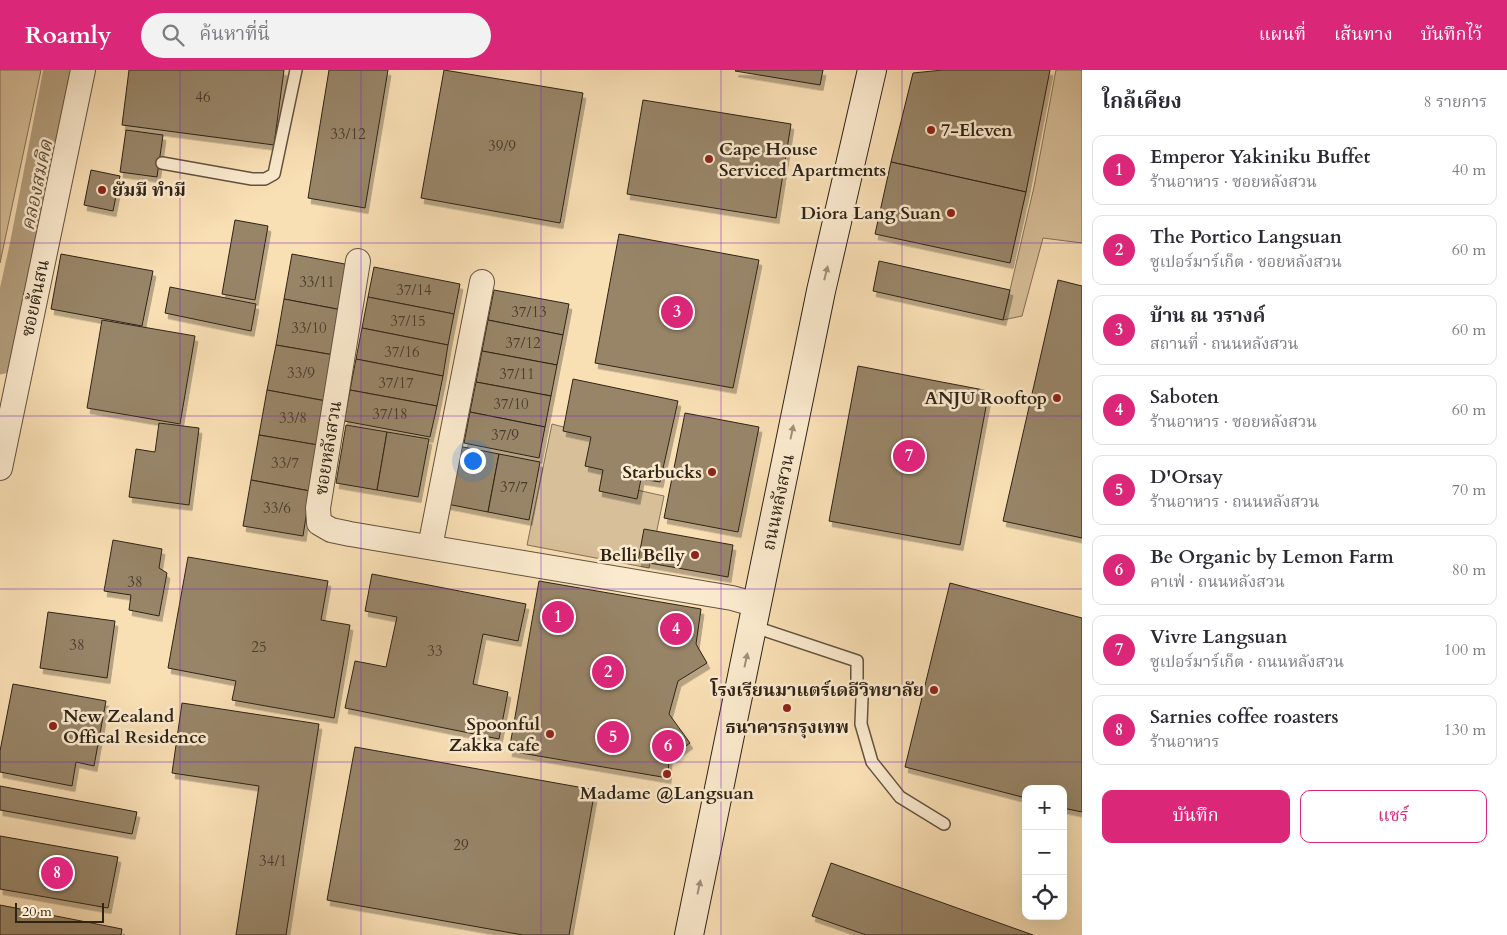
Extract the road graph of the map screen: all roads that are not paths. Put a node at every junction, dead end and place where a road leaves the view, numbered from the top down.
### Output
1 (83, 70) edge
2 (296, 70) edge
3 (872, 70) edge
4 (162, 163) dead end
5 (358, 261) dead end
6 (482, 282) dead end
7 (0, 468) edge
8 (430, 547) junction
9 (755, 616) junction
10 (944, 824) dead end
11 (689, 935) edge

1 - 7 street, ซอยต้นสน
2 - 4 lane
9 -> 3 street, ถนนหลังสวน
5 - 8 street, ซอยหลังสวน
6 - 8 street
8 - 9 street, ซอยหลังสวน
9 - 10 lane
11 -> 9 street, ถนนหลังสวน

